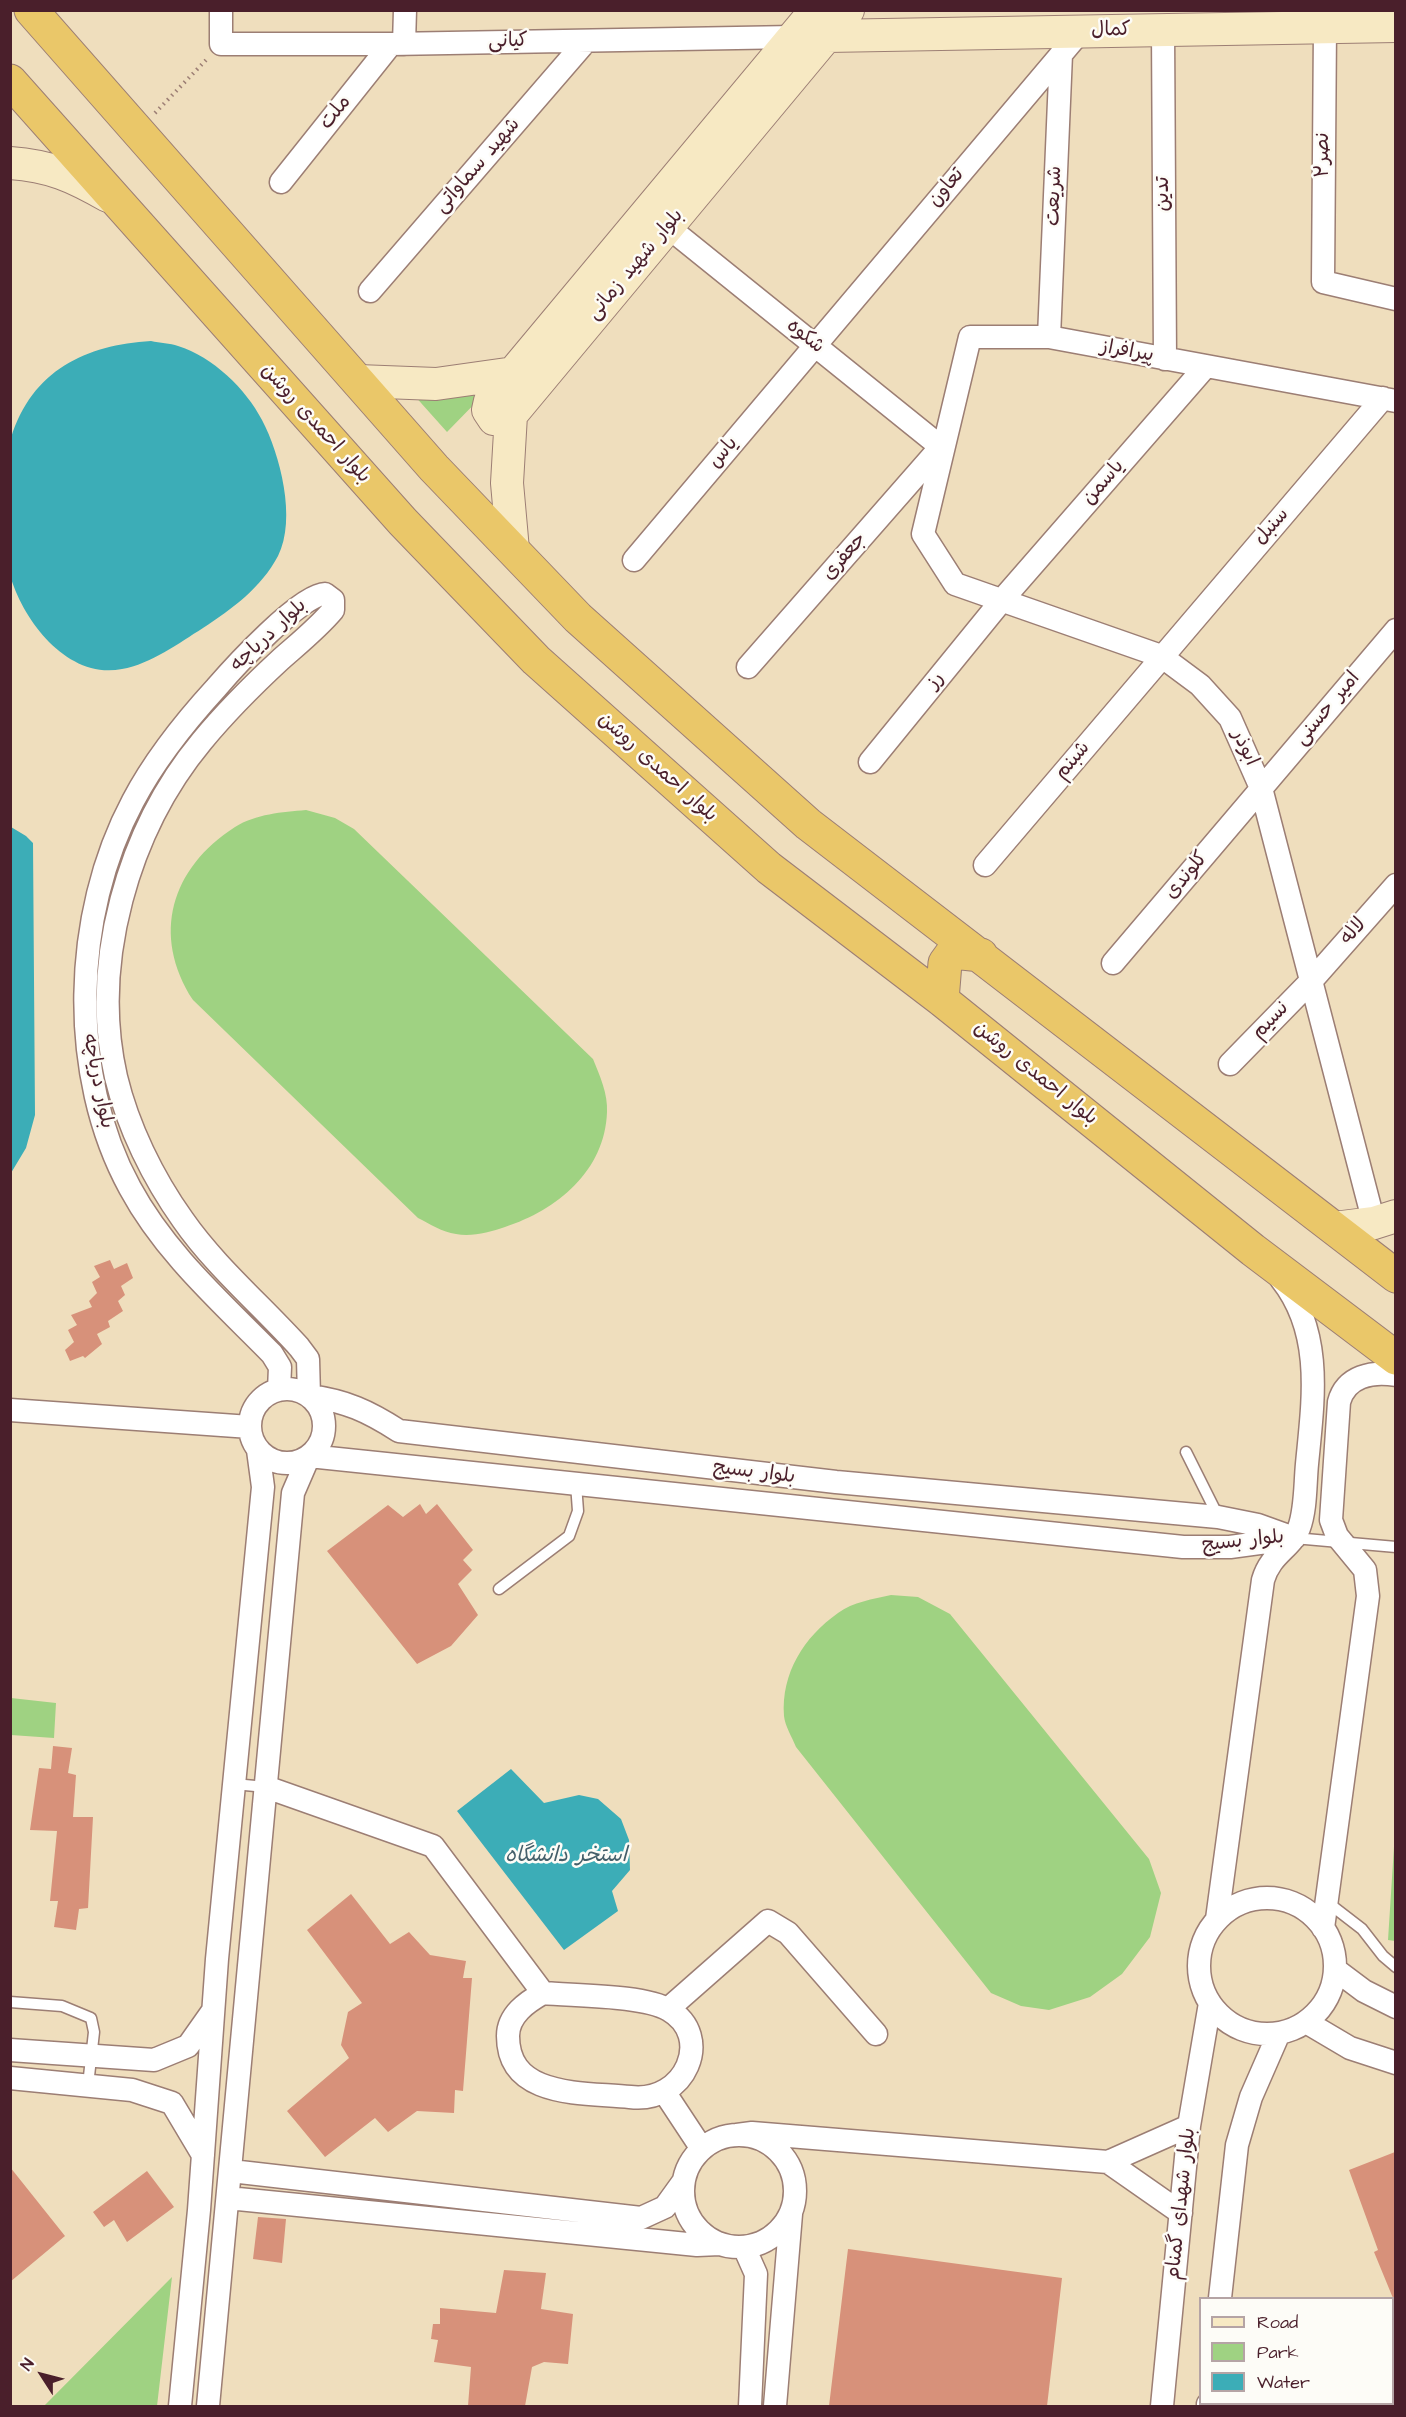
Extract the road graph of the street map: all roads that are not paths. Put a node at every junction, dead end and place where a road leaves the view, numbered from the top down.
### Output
1 (31, 10) edge
2 (221, 10) edge
3 (405, 10) edge
4 (848, 10) edge
5 (1231, 20) edge
6 (1307, 22) edge
7 (821, 23) edge
8 (1395, 26) edge
9 (1163, 30) junction
10 (794, 37) junction
11 (586, 41) junction
12 (1070, 43) junction
13 (398, 44) junction
14 (10, 81) edge
15 (10, 163) edge
16 (281, 182) dead end
17 (117, 201) junction
18 (668, 227) junction
19 (370, 291) dead end
20 (1395, 299) edge
21 (1049, 338) junction
22 (815, 345) junction
23 (1165, 358) junction
24 (1206, 366) junction
25 (514, 373) junction
26 (358, 381) junction
27 (1389, 399) edge
28 (511, 415) junction
29 (941, 447) junction
30 (513, 550) junction
31 (634, 560) dead end
32 (1002, 600) junction
33 (1395, 630) edge
34 (1161, 656) junction
35 (748, 667) dead end
36 (870, 762) dead end
37 (1261, 788) junction
38 (985, 865) dead end
39 (1395, 885) edge
40 (981, 955) junction
41 (1113, 963) dead end
42 (1312, 980) junction
43 (942, 1000) junction
44 (1230, 1064) dead end
45 (1385, 1219) edge
46 (1334, 1228) junction
47 (1253, 1250) junction
48 (1395, 1276) edge
49 (1395, 1358) edge
50 (1395, 1375) edge
51 (279, 1390) junction
52 (309, 1396) junction
53 (10, 1410) edge
54 (250, 1427) junction
55 (258, 1450) junction
56 (1186, 1452) dead end
57 (309, 1456) junction
58 (576, 1484) junction
59 (1218, 1516) junction
60 (1294, 1538) junction
61 (1342, 1542) junction
62 (1395, 1547) edge
63 (499, 1589) dead end
64 (234, 1784) junction
65 (266, 1787) junction
66 (1326, 1901) junction
67 (1217, 1919) junction
68 (1323, 1928) junction
69 (1395, 1967) edge
70 (1336, 1970) junction
71 (543, 1993) junction
72 (10, 2002) edge
73 (1210, 2003) junction
74 (1395, 2007) edge
75 (668, 2009) junction
76 (213, 2011) junction
77 (1306, 2022) junction
78 (1279, 2033) junction
79 (876, 2034) dead end
80 (10, 2050) edge
81 (90, 2056) junction
82 (1395, 2063) edge
83 (10, 2078) edge
84 (88, 2085) junction
85 (665, 2093) junction
86 (1189, 2126) junction
87 (737, 2135) junction
88 (702, 2149) junction
89 (203, 2155) junction
90 (1108, 2162) junction
91 (231, 2171) junction
92 (683, 2182) junction
93 (228, 2199) junction
94 (791, 2212) junction
95 (1180, 2213) junction
96 (720, 2244) junction
97 (744, 2247) junction
98 (1220, 2297) edge
99 (180, 2406) edge
100 (208, 2406) edge
101 (750, 2406) edge
102 (776, 2406) edge
103 (1162, 2406) edge

1 - 26 highway
2 - 13 street, کیانی
3 - 13 street
4 - 7 main road, بلوار شهید زمانی
5 - 6 main road, کمال
5 - 9 main road, کمال
6 - 8 main road, کمال
6 - 20 street, نصر۲
7 - 10 main road, بلوار شهید زمانی
7 - 12 main road, کمال
7 - 18 main road, بلوار شهید زمانی
9 - 12 main road, کمال
9 - 23 street, تدین
10 - 11 street, کیانی
10 - 25 main road, بلوار شهید زمانی
11 - 13 street, کیانی
11 - 19 street, شهید سماواتی
12 - 21 street, شریعت
12 - 22 street, تعاون
13 - 16 street, ملت
14 - 17 highway, بلوار احمدی روشن
15 - 17 main road
17 - 43 highway, بلوار احمدی روشن
18 - 22 street, شکوه
18 - 28 main road, بلوار شهید زمانی
21 - 23 street, پیرافراز
21 - 29 street, پیرافراز
22 - 29 street, شکوه
22 - 31 street, یاس
23 - 24 street, پیرافراز
24 - 27 street, پیرافراز
24 - 32 street, یاسمن
25 - 26 main road
25 - 28 main road, بلوار شهید زمانی
26 - 30 highway
27 - 34 street, سنبل
28 - 30 main road
29 - 32 street, ابوذر
29 - 35 street, جعفری
30 - 40 highway
32 - 34 street, ابوذر
32 - 36 street, رز
33 - 37 street, امیر حسنی
34 - 37 street, ابوذر
34 - 38 street, شبنم
37 - 41 street, کلوندی
37 - 42 street, ابوذر
39 - 42 street, لاله
40 - 43 highway
40 - 46 highway
42 - 44 street, نسیم
42 - 45 street, ابوذر
43 - 47 highway, بلوار احمدی روشن
45 - 46 main road
46 - 48 highway
47 - 49 highway, بلوار احمدی روشن
47 - 60 street
50 - 61 street
51 - 52 street
51 - 52 street, بلوار دریاچه
51 - 54 street
52 - 57 street
52 - 59 street, بلوار بسیج
53 - 54 street
54 - 55 street
55 - 57 street
55 - 64 street
56 - 59 lane
57 - 58 street, بلوار بسیج
57 - 65 street
58 - 60 street, بلوار بسیج
58 - 63 lane
59 - 60 street, بلوار بسیج
60 - 61 lane
60 - 67 street
61 - 62 lane
61 - 66 street
64 - 65 lane
64 - 76 street
65 - 71 street
65 - 91 street
66 - 68 street
66 - 69 lane
67 - 68 street
67 - 73 street
68 - 70 street
70 - 74 street
70 - 77 street
71 - 75 street
71 - 85 street
72 - 81 lane
73 - 78 street
73 - 86 street, بلوار شهدای گمنام
75 - 79 street
75 - 85 street
76 - 81 street
76 - 89 street
77 - 78 street
77 - 82 street
78 - 98 street
80 - 81 street
81 - 84 lane
83 - 84 street
84 - 89 street
85 - 88 street
86 - 90 street
86 - 95 street, بلوار شهدای گمنام
87 - 88 street
87 - 90 street
87 - 94 street
88 - 92 street
89 - 99 street
90 - 95 street
91 - 92 street
91 - 93 street
92 - 96 street
93 - 96 street
93 - 100 street
94 - 97 street
94 - 102 street
95 - 103 street, بلوار شهدای گمنام
96 - 97 street
97 - 101 street

